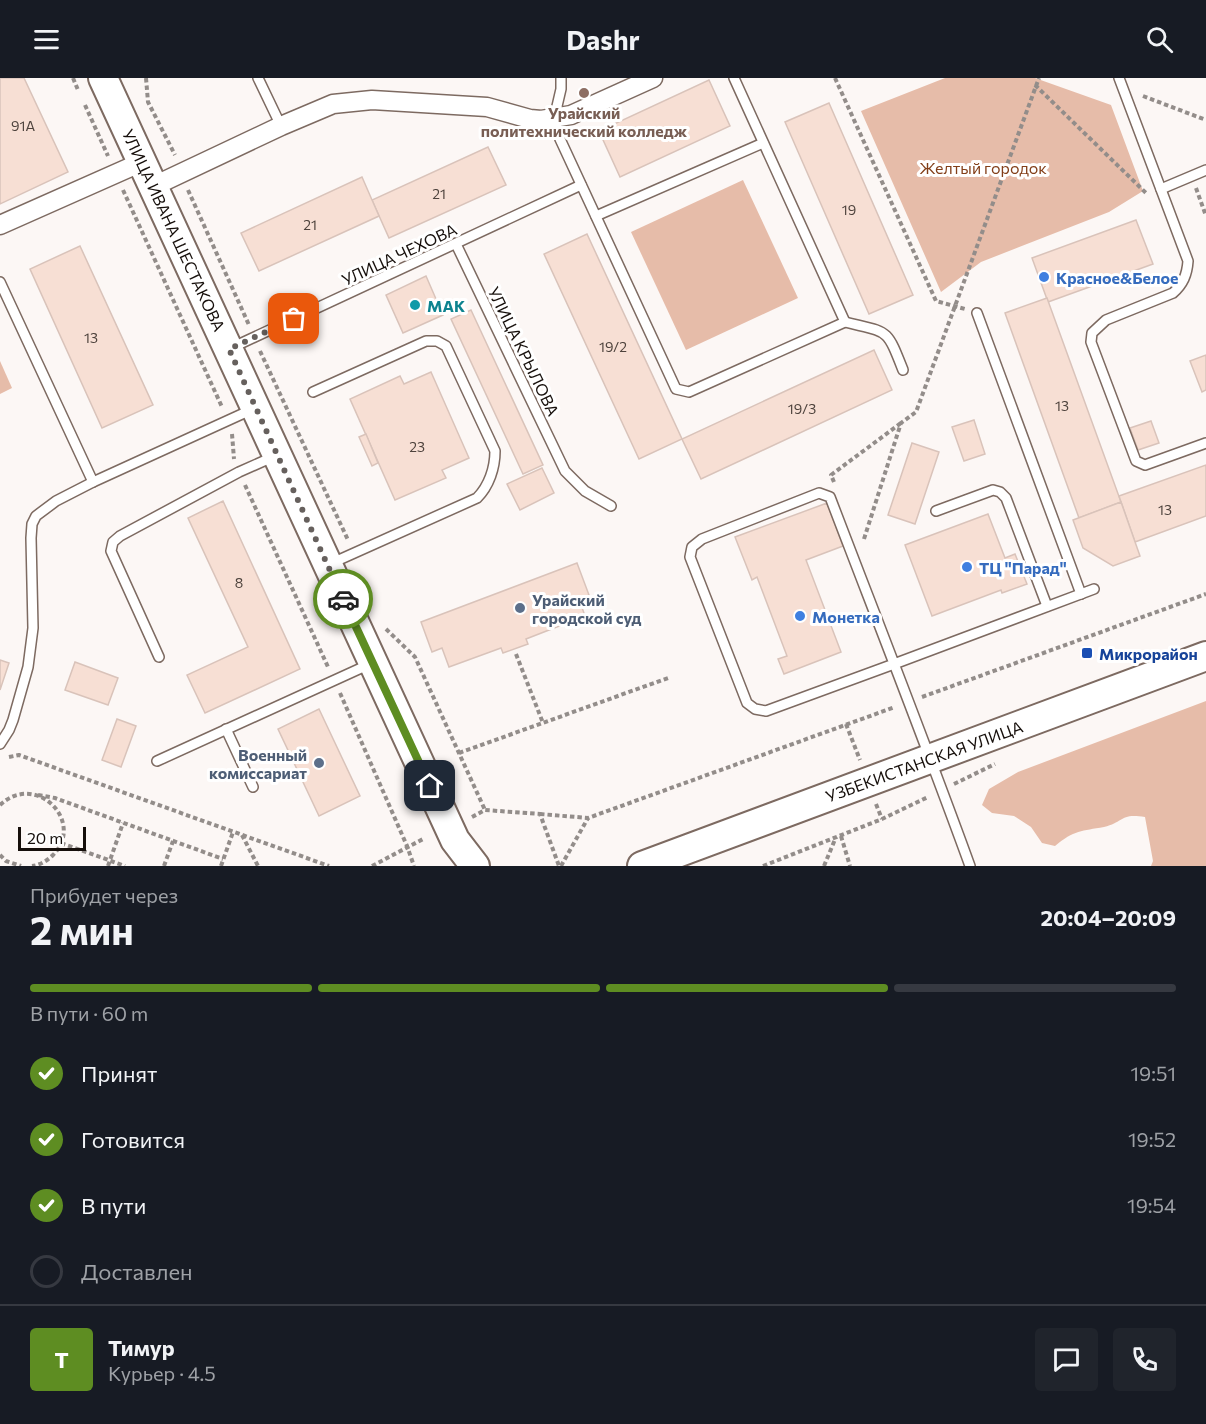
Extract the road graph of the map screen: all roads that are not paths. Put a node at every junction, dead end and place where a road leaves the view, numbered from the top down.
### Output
1 (103, 78) edge
2 (258, 78) edge
3 (561, 78) edge
4 (653, 78) edge
5 (734, 78) edge
6 (1119, 78) edge
7 (554, 119) junction
8 (281, 126) junction
9 (763, 143) junction
10 (1206, 170) edge
11 (148, 174) junction
12 (581, 185) junction
13 (1161, 189) junction
14 (596, 216) junction
15 (0, 225) edge
16 (456, 244) junction
17 (0, 282) edge
18 (977, 313) road end
19 (845, 322) junction
20 (241, 343) junction
21 (903, 370) dead end
22 (313, 392) dead end
23 (256, 408) junction
24 (1206, 443) edge
25 (278, 455) junction
26 (93, 482) junction
27 (611, 506) dead end
28 (936, 511) dead end
29 (327, 565) junction
30 (1094, 589) dead end
31 (1081, 594) junction
32 (1047, 606) junction
33 (1206, 656) edge
34 (159, 657) dead end
35 (373, 663) junction
36 (894, 664) junction
37 (226, 729) junction
38 (0, 744) edge
39 (930, 759) junction
40 (157, 761) dead end
41 (253, 787) dead end
42 (461, 841) edge
43 (475, 866) edge
44 (642, 866) edge
45 (970, 866) edge

1 - 11 main road, УЛИЦА ИВАНА ШЕСТАКОВА
2 - 8 lane
3 - 7 lane
4 - 7 street
5 - 9 lane
6 - 13 lane
7 - 8 street
7 - 12 lane
8 - 11 street
9 - 14 lane
9 - 19 lane
10 - 13 lane
11 - 15 street
11 - 20 main road, УЛИЦА ИВАНА ШЕСТАКОВА
12 - 14 lane
12 - 16 lane, УЛИЦА ЧЕХОВА
13 - 24 lane
14 - 19 lane
16 - 20 lane, УЛИЦА ЧЕХОВА
16 - 27 lane, УЛИЦА КРЫЛОВА
17 - 26 lane
18 - 31 lane
19 - 21 lane
20 - 23 main road, УЛИЦА ИВАНА ШЕСТАКОВА
22 - 29 lane
23 - 25 main road, УЛИЦА ИВАНА ШЕСТАКОВА
23 - 26 lane
25 - 29 main road, УЛИЦА ИВАНА ШЕСТАКОВА
25 - 34 lane
26 - 38 lane
28 - 32 lane
29 - 35 main road, УЛИЦА ИВАНА ШЕСТАКОВА
30 - 31 lane
31 - 32 lane
32 - 36 lane
33 - 39 main road, УЗБЕКИСТАНСКАЯ УЛИЦА
35 - 37 lane
35 - 42 main road, УЛИЦА ИВАНА ШЕСТАКОВА
36 - 36 lane
36 - 39 lane
37 - 40 lane
37 - 41 lane
39 - 44 main road, УЗБЕКИСТАНСКАЯ УЛИЦА
39 - 45 lane
42 - 43 main road, УЛИЦА ИВАНА ШЕСТАКОВА

